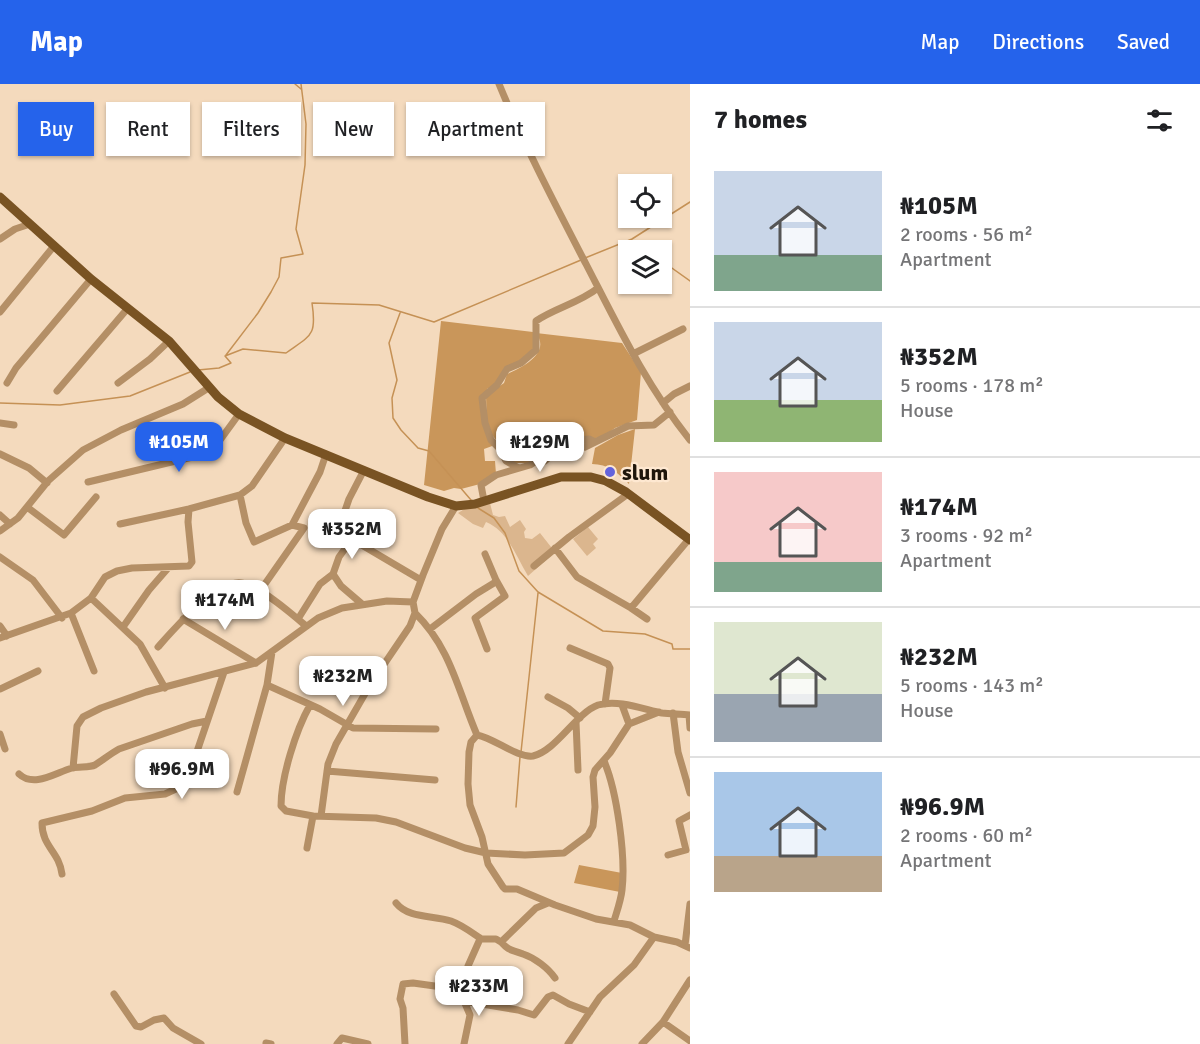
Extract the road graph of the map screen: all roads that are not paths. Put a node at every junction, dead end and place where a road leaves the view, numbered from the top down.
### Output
1 (499, 84) edge
2 (0, 197) edge
3 (30, 224) junction
4 (0, 239) edge
5 (54, 246) junction
6 (91, 279) junction
7 (598, 288) junction
8 (128, 308) junction
9 (0, 312) edge
10 (683, 329) dead end
11 (169, 341) junction
12 (633, 354) junction
13 (7, 383) dead end
14 (118, 383) dead end
15 (690, 386) edge
16 (210, 387) junction
17 (57, 391) dead end
18 (663, 403) junction
19 (670, 412) junction
20 (239, 414) junction
21 (0, 423) edge
22 (14, 425) dead end
23 (285, 438) junction
24 (690, 440) edge
25 (595, 442) junction
26 (537, 446) dead end
27 (585, 447) dead end
28 (0, 454) edge
29 (326, 454) junction
30 (536, 461) junction
31 (518, 467) junction
32 (364, 470) junction
33 (88, 482) dead end
34 (47, 483) junction
35 (628, 494) junction
36 (240, 495) junction
37 (96, 497) dead end
38 (484, 501) junction
39 (456, 506) junction
40 (27, 507) junction
41 (189, 509) junction
42 (0, 515) edge
43 (10, 524) junction
44 (120, 524) dead end
45 (292, 525) junction
46 (0, 531) edge
47 (352, 539) junction
48 (690, 539) edge
49 (555, 548) junction
50 (485, 554) dead end
51 (0, 557) edge
52 (534, 566) dead end
53 (169, 567) junction
54 (333, 574) junction
55 (422, 580) junction
56 (496, 580) junction
57 (260, 591) junction
58 (90, 598) junction
59 (413, 602) junction
60 (362, 604) junction
61 (631, 608) junction
62 (71, 613) junction
63 (415, 614) junction
64 (62, 618) junction
65 (183, 619) junction
66 (298, 619) junction
67 (647, 619) dead end
68 (0, 626) edge
69 (306, 626) junction
70 (123, 627) junction
71 (430, 629) junction
72 (3, 637) edge
73 (158, 647) dead end
74 (570, 648) dead end
75 (487, 649) dead end
76 (272, 652) junction
77 (255, 663) junction
78 (38, 671) dead end
79 (94, 671) dead end
80 (224, 672) junction
81 (267, 685) junction
82 (165, 688) junction
83 (0, 689) edge
84 (548, 697) dead end
85 (605, 704) junction
86 (310, 705) junction
87 (622, 705) junction
88 (659, 712) junction
89 (673, 713) junction
90 (690, 715) edge
91 (578, 720) junction
92 (207, 721) junction
93 (629, 724) junction
94 (346, 725) junction
95 (690, 728) edge
96 (436, 729) dead end
97 (0, 734) edge
98 (477, 735) junction
99 (5, 749) dead end
100 (604, 761) junction
101 (73, 768) junction
102 (578, 770) dead end
103 (327, 771) junction
104 (19, 774) dead end
105 (435, 780) dead end
106 (237, 792) dead end
107 (690, 793) edge
108 (690, 815) edge
109 (317, 816) junction
110 (307, 848) dead end
111 (686, 850) junction
112 (486, 853) junction
113 (668, 855) dead end
114 (690, 858) edge
115 (62, 874) dead end
116 (534, 896) junction
117 (396, 903) dead end
118 (549, 903) junction
119 (690, 904) edge
120 (536, 908) junction
121 (614, 921) junction
122 (654, 937) junction
123 (480, 938) junction
124 (501, 942) junction
125 (687, 947) edge
126 (555, 978) dead end
127 (690, 980) edge
128 (114, 994) dead end
129 (464, 1001) junction
130 (590, 1012) junction
131 (663, 1022) junction
132 (690, 1041) edge
133 (201, 1044) edge
134 (337, 1044) edge
135 (368, 1044) edge
136 (405, 1044) edge
137 (464, 1044) edge
138 (568, 1044) edge
139 (642, 1044) edge

1 - 7 street
2 - 3 main road
3 - 4 street
3 - 5 main road
5 - 6 main road
5 - 9 street
6 - 8 main road
6 - 13 street
7 - 12 street
7 - 31 street
8 - 11 main road
8 - 17 street
10 - 12 street
11 - 14 street
11 - 16 main road
12 - 18 street
15 - 18 street
16 - 20 main road
16 - 34 street
18 - 19 street
19 - 24 street
19 - 25 street
20 - 23 main road
20 - 33 street
21 - 22 street
23 - 29 main road
23 - 36 street
25 - 27 street
25 - 30 street
26 - 30 street
28 - 34 street
29 - 32 main road
29 - 45 street
30 - 31 street
31 - 38 street
32 - 39 main road
32 - 47 street
34 - 40 street
35 - 38 main road
35 - 48 main road
35 - 49 street
36 - 41 street
36 - 45 street
37 - 40 street
38 - 39 main road
39 - 55 street
40 - 43 street
41 - 44 street
41 - 53 street
42 - 43 street
43 - 46 street
45 - 57 street
47 - 54 street
47 - 55 street
48 - 61 street
49 - 52 street
49 - 61 street
50 - 56 street
51 - 64 street
53 - 58 street
53 - 70 street
54 - 60 street
54 - 66 street
55 - 59 street
56 - 71 street
56 - 75 street
57 - 65 street
57 - 66 street
58 - 62 street
58 - 70 street
59 - 60 street
59 - 63 street
60 - 69 street
61 - 67 street
62 - 64 street
62 - 79 street
63 - 71 street
63 - 94 street
64 - 72 street
65 - 73 street
65 - 77 street
66 - 69 street
68 - 72 street
69 - 76 street
70 - 82 street
71 - 98 street
74 - 85 street
76 - 77 street
76 - 81 street
77 - 80 street
78 - 83 street
80 - 82 street
80 - 92 street
81 - 86 street
81 - 106 street
82 - 101 street
84 - 91 street
85 - 87 street
85 - 91 street
86 - 94 street
86 - 109 street
87 - 88 street
87 - 93 street
88 - 89 street
88 - 93 street
89 - 90 street
89 - 107 street
90 - 95 street
91 - 98 street
91 - 102 street
92 - 101 street
92 - 115 street
93 - 100 street
94 - 96 street
94 - 103 street
97 - 99 street
98 - 112 street
100 - 112 street
100 - 121 street
101 - 104 street
103 - 105 street
103 - 109 street
108 - 111 street
109 - 110 street
109 - 112 street
111 - 113 street
111 - 114 street
112 - 116 street
116 - 118 street
116 - 120 street
117 - 123 street
118 - 120 street
118 - 121 street
119 - 125 street
120 - 124 street
121 - 122 street
122 - 125 street
122 - 130 street
123 - 124 street
123 - 129 street
124 - 126 street
127 - 131 street
128 - 133 street
129 - 130 street
129 - 136 street
129 - 137 street
130 - 138 street
131 - 132 street
131 - 139 street
134 - 135 street

